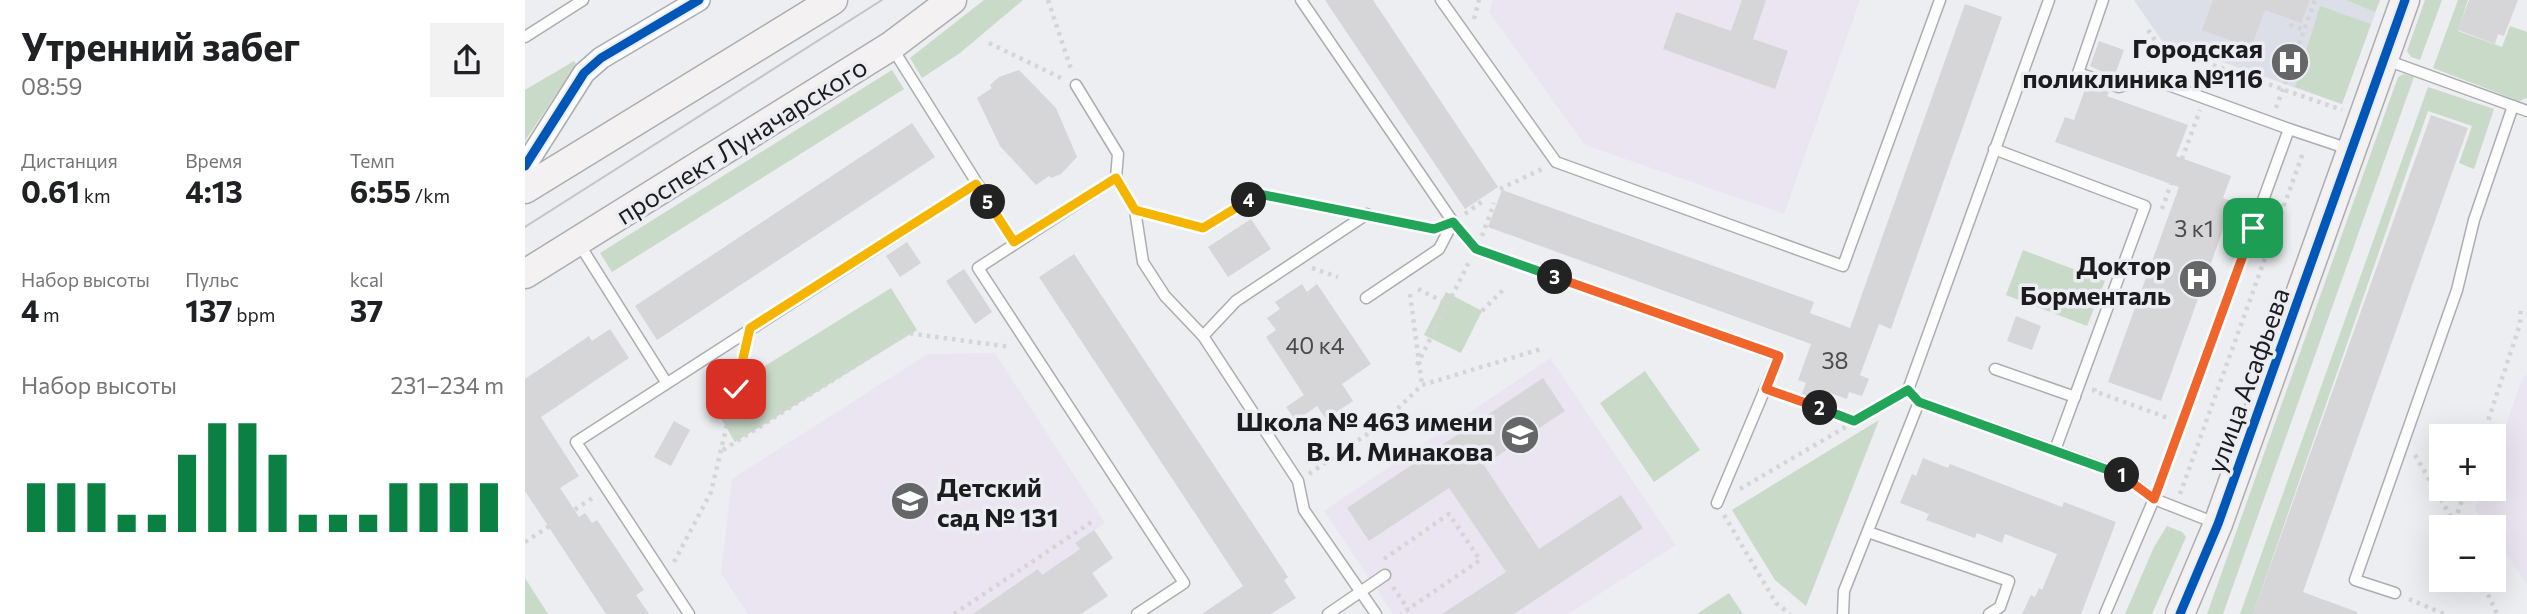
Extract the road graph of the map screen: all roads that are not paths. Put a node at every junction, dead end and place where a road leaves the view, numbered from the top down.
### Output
1 (583, 0) edge
2 (699, 0) edge
3 (833, 0) edge
4 (952, 0) edge
5 (1301, 0) edge
6 (1441, 0) edge
7 (1940, 0) edge
8 (2049, 0) edge
9 (2103, 0) edge
10 (2405, 0) edge
11 (525, 37) edge
12 (891, 46) junction
13 (2384, 59) junction
14 (1076, 85) road end
15 (2513, 106) junction
16 (2527, 111) edge
17 (2289, 129) junction
18 (1994, 149) junction
19 (2352, 150) junction
20 (525, 166) edge
21 (1116, 178) junction
22 (976, 184) junction
23 (525, 189) edge
24 (1135, 210) junction
25 (1367, 215) junction
26 (1453, 222) junction
27 (578, 241) junction
28 (1014, 242) junction
29 (525, 274) edge
30 (1366, 298) dead end
31 (1203, 336) junction
32 (1995, 369) dead end
33 (666, 382) junction
34 (2075, 397) junction
35 (1919, 402) junction
36 (2055, 450) junction
37 (2154, 499) junction
38 (1717, 503) road end
39 (2218, 524) junction
40 (1868, 532) junction
41 (1385, 575) road end
42 (1361, 592) junction
43 (2395, 593) road end
44 (689, 614) edge
45 (1137, 614) edge
46 (1328, 614) edge
47 (1376, 614) edge
48 (1843, 614) edge
49 (1989, 614) edge
50 (2105, 614) edge
51 (2180, 614) edge

1 - 11 lane
2 - 20 street
3 - 23 main road
4 - 12 main road, проспект Луначарского
5 - 26 lane
6 - 7 lane
8 - 18 lane
9 - 17 lane
10 - 13 main road, улица Асафьева
12 - 22 lane
12 - 27 main road, проспект Луначарского
13 - 15 lane
13 - 19 main road, улица Асафьева
14 - 21 lane
15 - 16 lane
15 - 43 lane
17 - 19 lane
17 - 37 lane
18 - 34 lane
18 - 35 lane
19 - 39 main road, улица Асафьева
21 - 24 lane
21 - 28 lane
22 - 28 lane
22 - 33 lane
24 - 25 lane
24 - 31 lane
25 - 26 lane
25 - 31 lane
26 - 30 lane
26 - 38 lane
27 - 29 main road, проспект Луначарского
27 - 33 lane
28 - 45 lane
31 - 42 lane
32 - 34 lane
33 - 44 lane
34 - 36 lane
35 - 36 lane
35 - 40 lane
36 - 37 lane
37 - 39 lane
37 - 50 lane
39 - 51 main road, улица Асафьева
40 - 48 lane
40 - 49 lane
41 - 42 lane
42 - 46 lane
42 - 47 lane

